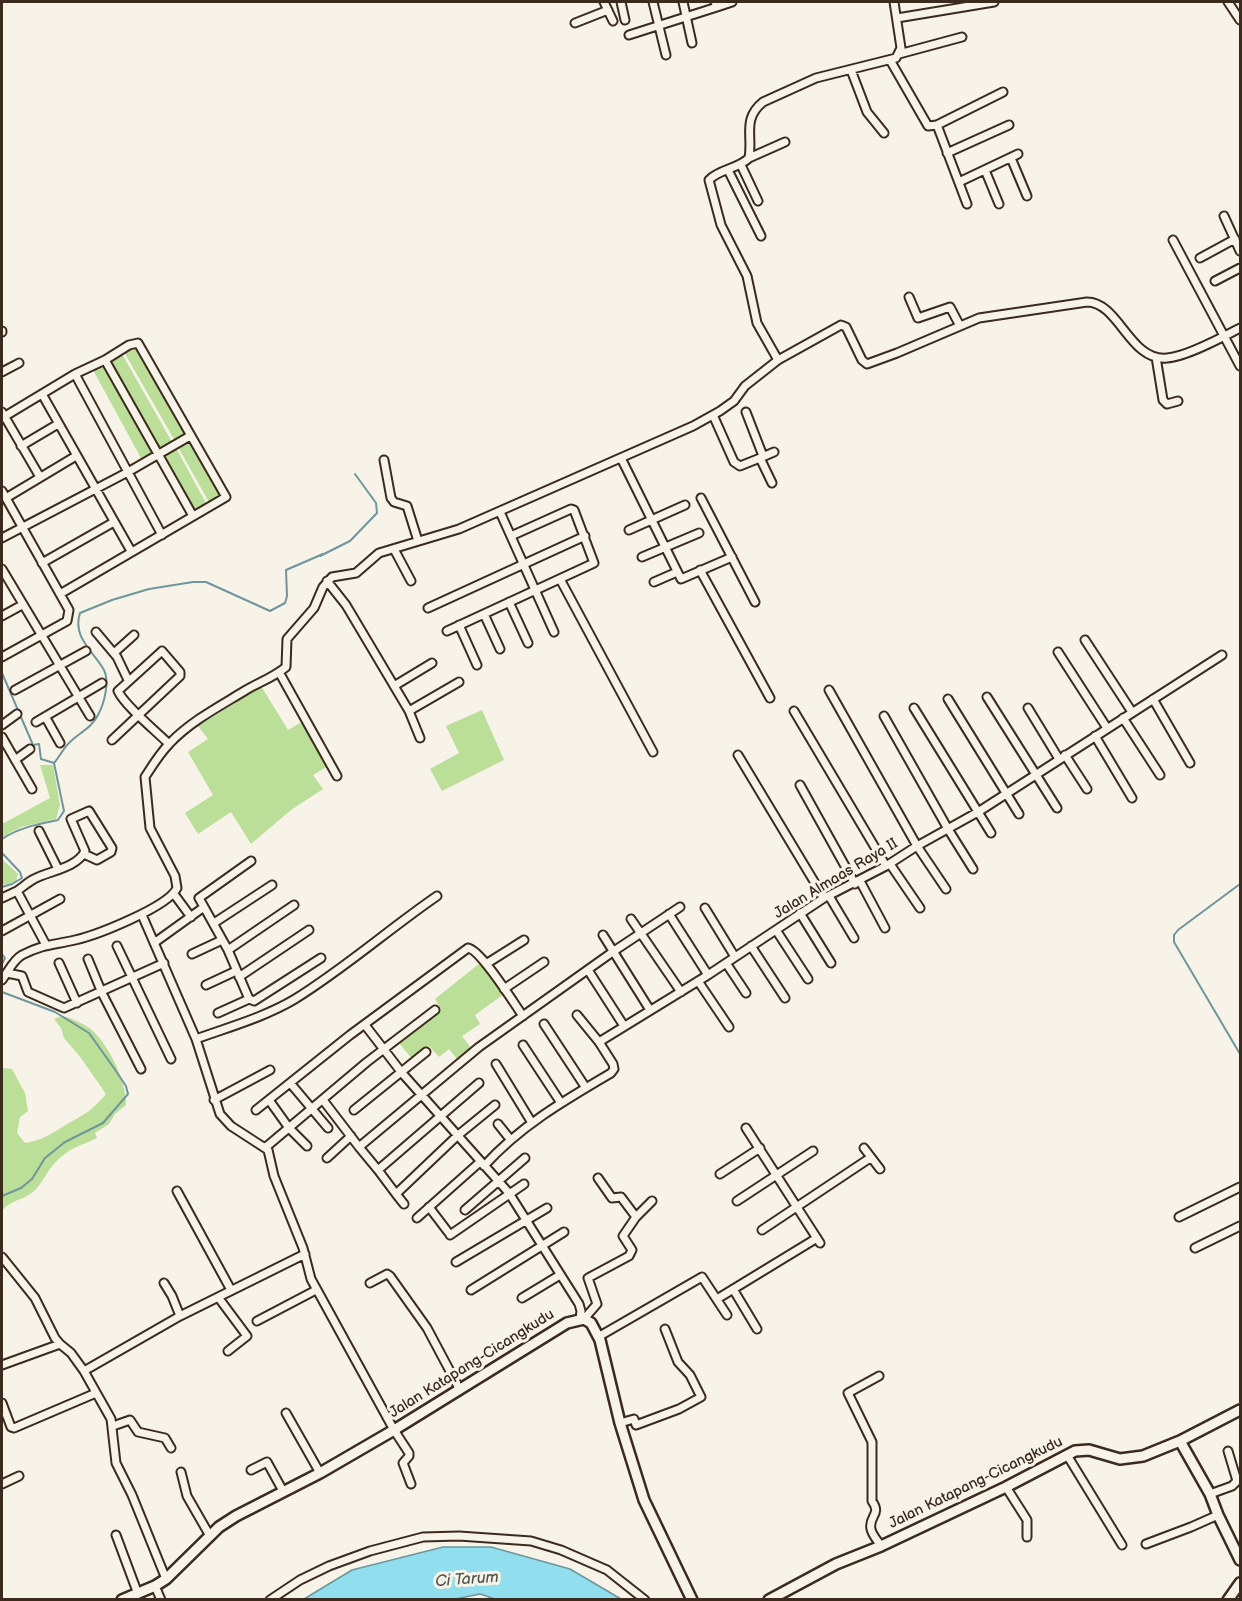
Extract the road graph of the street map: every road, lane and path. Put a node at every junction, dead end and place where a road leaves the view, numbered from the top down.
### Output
1 (604, 2) edge
2 (621, 2) edge
3 (653, 2) edge
4 (683, 2) edge
5 (732, 2) edge
6 (894, 2) edge
7 (994, 2) edge
8 (1228, 2) edge
9 (716, 4) edge
10 (608, 10) junction
11 (687, 16) junction
12 (897, 18) junction
13 (625, 20) dead end
14 (1240, 20) edge
15 (613, 21) dead end
16 (575, 23) dead end
17 (659, 25) junction
18 (629, 34) dead end
19 (962, 37) dead end
20 (692, 43) dead end
21 (899, 54) junction
22 (666, 55) dead end
23 (890, 60) junction
24 (851, 70) junction
25 (1003, 92) dead end
26 (937, 125) junction
27 (1009, 125) dead end
28 (884, 133) dead end
29 (785, 142) dead end
30 (947, 153) junction
31 (749, 158) junction
32 (741, 165) junction
33 (728, 170) junction
34 (985, 170) junction
35 (959, 182) junction
36 (1027, 196) dead end
37 (758, 201) dead end
38 (967, 204) dead end
39 (999, 204) dead end
40 (1224, 216) dead end
41 (761, 236) dead end
42 (1235, 239) junction
43 (1173, 240) dead end
44 (1240, 251) edge
45 (1200, 258) dead end
46 (1240, 268) edge
47 (1215, 281) dead end
48 (909, 297) dead end
49 (960, 326) junction
50 (1240, 328) edge
51 (1226, 335) junction
52 (1156, 357) junction
53 (105, 360) junction
54 (778, 360) junction
55 (18, 363) dead end
56 (1240, 366) edge
57 (2, 372) edge
58 (75, 374) junction
59 (42, 394) junction
60 (1178, 402) dead end
61 (746, 412) dead end
62 (2, 415) edge
63 (713, 416) junction
64 (58, 423) junction
65 (190, 436) junction
66 (21, 446) junction
67 (774, 452) dead end
68 (159, 454) junction
69 (76, 456) junction
70 (762, 457) junction
71 (621, 458) junction
72 (384, 460) dead end
73 (128, 472) junction
74 (40, 477) junction
75 (772, 483) dead end
76 (96, 490) junction
77 (4, 494) edge
78 (701, 498) dead end
79 (685, 505) dead end
80 (500, 512) junction
81 (193, 516) junction
82 (651, 519) junction
83 (114, 522) junction
84 (23, 528) junction
85 (629, 530) dead end
86 (699, 533) dead end
87 (162, 535) junction
88 (510, 536) junction
89 (585, 536) junction
90 (2, 538) edge
91 (418, 541) junction
92 (665, 547) junction
93 (394, 549) junction
94 (131, 551) junction
95 (642, 557) dead end
96 (732, 557) junction
97 (42, 563) junction
98 (523, 563) junction
99 (700, 570) junction
100 (2, 571) edge
101 (677, 572) junction
102 (560, 579) junction
103 (327, 581) junction
104 (411, 581) dead end
105 (654, 582) dead end
106 (535, 590) junction
107 (60, 594) junction
108 (509, 602) junction
109 (755, 602) dead end
110 (22, 605) junction
111 (428, 608) dead end
112 (484, 614) junction
113 (2, 615) edge
114 (459, 625) junction
115 (447, 631) dead end
116 (96, 632) dead end
117 (554, 632) dead end
118 (40, 635) junction
119 (134, 635) dead end
120 (1085, 640) dead end
121 (528, 643) dead end
122 (500, 649) dead end
123 (86, 651) dead end
124 (1058, 652) dead end
125 (114, 653) junction
126 (1222, 655) dead end
127 (2, 657) edge
128 (432, 663) dead end
129 (477, 665) dead end
130 (59, 667) junction
131 (279, 672) junction
132 (128, 680) junction
133 (102, 682) dead end
134 (459, 682) dead end
135 (394, 686) junction
136 (15, 690) dead end
137 (829, 690) dead end
138 (78, 696) junction
139 (770, 698) dead end
140 (987, 698) dead end
141 (948, 699) dead end
142 (1153, 699) junction
143 (914, 708) dead end
144 (1028, 708) dead end
145 (409, 711) junction
146 (794, 711) dead end
147 (1132, 712) junction
148 (17, 714) dead end
149 (138, 714) junction
150 (90, 716) dead end
151 (884, 716) dead end
152 (46, 718) junction
153 (1123, 718) junction
154 (36, 722) dead end
155 (2, 725) edge
156 (1107, 728) junction
157 (1095, 736) junction
158 (2, 737) edge
159 (420, 738) dead end
160 (112, 740) dead end
161 (60, 743) dead end
162 (169, 744) junction
163 (30, 750) dead end
164 (653, 752) dead end
165 (738, 754) dead end
166 (1062, 757) junction
167 (15, 760) junction
168 (1190, 763) dead end
169 (1034, 774) junction
170 (1160, 775) dead end
171 (336, 776) dead end
172 (800, 785) dead end
173 (32, 789) dead end
174 (1087, 789) dead end
175 (1006, 792) junction
176 (1132, 798) dead end
177 (1057, 808) dead end
178 (978, 812) junction
179 (1019, 814) dead end
180 (948, 829) junction
181 (39, 831) dead end
182 (991, 834) dead end
183 (917, 846) junction
184 (84, 854) junction
185 (250, 861) dead end
186 (888, 865) junction
187 (58, 869) junction
188 (974, 869) dead end
189 (857, 882) junction
190 (272, 885) dead end
191 (946, 889) dead end
192 (17, 891) junction
193 (174, 894) junction
194 (437, 896) dead end
195 (826, 897) junction
196 (2, 898) edge
197 (60, 899) dead end
198 (294, 905) dead end
199 (204, 907) junction
200 (680, 907) dead end
201 (705, 908) dead end
202 (920, 908) dead end
203 (801, 913) junction
204 (669, 914) junction
205 (30, 915) junction
206 (142, 915) junction
207 (191, 917) junction
208 (631, 919) dead end
209 (214, 923) junction
210 (885, 928) dead end
211 (309, 930) dead end
212 (776, 930) junction
213 (2, 931) edge
214 (641, 933) junction
215 (603, 935) dead end
216 (854, 938) dead end
217 (222, 940) junction
218 (524, 940) dead end
219 (154, 943) junction
220 (46, 945) junction
221 (117, 946) dead end
222 (751, 946) junction
223 (228, 950) junction
224 (614, 951) junction
225 (192, 954) dead end
226 (735, 957) junction
227 (88, 958) dead end
228 (321, 958) dead end
229 (543, 962) dead end
230 (59, 963) dead end
231 (164, 963) junction
232 (726, 963) junction
233 (831, 963) dead end
234 (486, 964) junction
235 (588, 970) junction
236 (7, 973) junction
237 (237, 974) junction
238 (708, 975) junction
239 (133, 978) junction
240 (2, 980) edge
241 (808, 980) dead end
242 (698, 981) junction
243 (206, 985) dead end
244 (504, 989) junction
245 (681, 992) junction
246 (102, 993) junction
247 (746, 993) dead end
248 (785, 998) dead end
249 (249, 999) junction
250 (77, 1003) junction
251 (435, 1010) dead end
252 (650, 1010) junction
253 (218, 1013) dead end
254 (577, 1015) dead end
255 (523, 1016) junction
256 (544, 1024) dead end
257 (365, 1025) junction
258 (624, 1026) junction
259 (729, 1027) dead end
260 (196, 1039) junction
261 (598, 1041) junction
262 (523, 1045) dead end
263 (384, 1050) junction
264 (426, 1052) dead end
265 (171, 1059) dead end
266 (496, 1064) dead end
267 (141, 1069) dead end
268 (270, 1070) dead end
269 (402, 1072) junction
270 (479, 1083) dead end
271 (291, 1084) junction
272 (586, 1088) junction
273 (421, 1094) junction
274 (269, 1100) junction
275 (323, 1100) junction
276 (214, 1101) junction
277 (561, 1103) junction
278 (495, 1105) dead end
279 (312, 1109) junction
280 (256, 1110) dead end
281 (354, 1110) dead end
282 (440, 1116) junction
283 (532, 1123) junction
284 (498, 1124) dead end
285 (289, 1128) junction
286 (328, 1128) dead end
287 (746, 1128) dead end
288 (351, 1136) junction
289 (457, 1136) junction
290 (510, 1139) junction
291 (307, 1146) dead end
292 (266, 1147) junction
293 (359, 1147) junction
294 (760, 1148) junction
295 (864, 1148) dead end
296 (813, 1151) dead end
297 (327, 1158) dead end
298 (525, 1158) dead end
299 (870, 1158) junction
300 (482, 1164) junction
301 (880, 1169) dead end
302 (378, 1170) junction
303 (720, 1174) dead end
304 (777, 1175) junction
305 (598, 1178) dead end
306 (498, 1182) junction
307 (524, 1184) dead end
308 (1240, 1187) edge
309 (177, 1191) dead end
310 (509, 1193) junction
311 (396, 1194) junction
312 (652, 1201) dead end
313 (737, 1201) dead end
314 (404, 1204) dead end
315 (797, 1206) junction
316 (429, 1207) junction
317 (547, 1208) dead end
318 (465, 1210) dead end
319 (636, 1217) junction
320 (1179, 1217) dead end
321 (417, 1218) dead end
322 (526, 1220) junction
323 (1240, 1226) edge
324 (762, 1230) dead end
325 (564, 1232) dead end
326 (542, 1245) junction
327 (1195, 1248) dead end
328 (305, 1254) junction
329 (2, 1257) edge
330 (456, 1262) dead end
331 (560, 1275) junction
332 (164, 1283) dead end
333 (370, 1283) dead end
334 (733, 1289) junction
335 (231, 1290) junction
336 (316, 1290) junction
337 (471, 1290) dead end
338 (218, 1297) junction
339 (522, 1298) dead end
340 (717, 1299) junction
341 (727, 1315) dead end
342 (180, 1316) junction
343 (582, 1319) junction
344 (257, 1321) dead end
345 (665, 1329) dead end
346 (757, 1329) dead end
347 (598, 1337) junction
348 (60, 1344) junction
349 (228, 1351) dead end
350 (2, 1365) edge
351 (84, 1371) junction
352 (879, 1376) dead end
353 (460, 1390) junction
354 (96, 1393) junction
355 (2, 1403) edge
356 (1240, 1410) edge
357 (286, 1413) dead end
358 (620, 1423) junction
359 (113, 1426) junction
360 (394, 1430) junction
361 (1180, 1441) junction
362 (171, 1448) dead end
363 (1228, 1451) dead end
364 (1067, 1455) junction
365 (250, 1470) dead end
366 (181, 1472) dead end
367 (320, 1473) junction
368 (19, 1476) dead end
369 (2, 1484) edge
370 (411, 1484) dead end
371 (1006, 1486) junction
372 (283, 1491) junction
373 (1210, 1494) junction
374 (1218, 1515) junction
375 (116, 1535) dead end
376 (210, 1536) junction
377 (1027, 1537) dead end
378 (1146, 1544) dead end
379 (1122, 1545) dead end
380 (881, 1546) junction
381 (1240, 1560) edge
382 (166, 1579) junction
383 (1240, 1583) edge
384 (155, 1586) junction
385 (138, 1594) junction
386 (122, 1599) edge
387 (161, 1599) edge
388 (270, 1599) edge
389 (645, 1599) edge
390 (692, 1599) edge
391 (769, 1599) edge
392 (1228, 1599) edge

1 - 10 street
2 - 13 street
3 - 17 street
4 - 11 street
5 - 9 street
6 - 12 street
7 - 12 street
8 - 14 street
9 - 11 street
10 - 15 street
10 - 16 street
11 - 17 street
11 - 20 street
12 - 21 street
17 - 18 street
17 - 22 street
19 - 21 street
21 - 23 street
23 - 24 street
23 - 26 street
24 - 28 street
24 - 31 street
25 - 26 street
26 - 30 street
27 - 30 street
29 - 31 street
30 - 35 street
31 - 32 street
32 - 33 street
32 - 37 street
33 - 41 street
33 - 54 street
34 - 35 street
34 - 36 street
34 - 39 street
35 - 38 street
40 - 42 street
42 - 44 street
42 - 45 street
43 - 51 street
46 - 47 street
48 - 49 street
49 - 52 street
49 - 54 street
50 - 51 street
51 - 52 street
51 - 56 street
52 - 60 street
53 - 58 street
53 - 65 street
53 - 68 street
54 - 63 street
55 - 57 street
58 - 59 street
58 - 73 street
59 - 62 street
59 - 64 street
61 - 70 street
62 - 66 street
63 - 70 street
63 - 71 street
64 - 66 street
64 - 69 street
65 - 68 street
65 - 81 street
66 - 74 street
67 - 70 street
68 - 73 street
68 - 81 street
69 - 74 street
69 - 76 street
70 - 75 street
71 - 80 street
71 - 82 street
72 - 91 street
73 - 76 street
73 - 87 street
74 - 77 street
76 - 83 street
76 - 84 street
77 - 84 street
78 - 96 street
79 - 82 street
80 - 88 street
80 - 91 street
81 - 87 street
82 - 85 street
82 - 92 street
83 - 94 street
83 - 97 street
84 - 90 street
84 - 97 street
86 - 92 street
87 - 94 street
88 - 89 street
88 - 98 street
89 - 98 street
89 - 102 street
91 - 93 street
92 - 95 street
92 - 101 street
93 - 103 street
93 - 104 street
94 - 107 street
96 - 99 street
96 - 109 street
97 - 107 street
98 - 106 street
98 - 111 street
99 - 101 street
99 - 139 street
100 - 110 street
101 - 105 street
102 - 106 street
102 - 164 street
103 - 131 street
103 - 135 street
106 - 108 street
106 - 117 street
107 - 118 street
108 - 112 street
108 - 121 street
110 - 113 street
110 - 118 street
112 - 114 street
112 - 122 street
114 - 115 street
114 - 129 street
116 - 125 street
118 - 127 street
118 - 130 street
119 - 125 street
120 - 147 street
123 - 130 street
124 - 156 street
125 - 132 street
126 - 142 street, Jalan Almaas Raya II
128 - 135 street
130 - 136 street
130 - 138 street
131 - 162 street
131 - 171 street
132 - 149 street
132 - 149 street
133 - 138 street
134 - 145 street
135 - 145 street
137 - 183 street
138 - 150 street
138 - 152 street
140 - 169 street
141 - 175 street
142 - 147 street, Jalan Almaas Raya II
142 - 168 street
143 - 178 street
144 - 166 street
145 - 159 street
146 - 186 street
147 - 153 street, Jalan Almaas Raya II
148 - 155 street
149 - 160 street
149 - 162 street
151 - 180 street
152 - 154 street
152 - 161 street
153 - 156 street, Jalan Almaas Raya II
153 - 170 street
156 - 157 street, Jalan Almaas Raya II
157 - 166 street, Jalan Almaas Raya II
157 - 176 street
158 - 167 street
162 - 193 street
163 - 167 street
165 - 195 street
166 - 169 street, Jalan Almaas Raya II
166 - 174 street
167 - 173 street
169 - 175 street, Jalan Almaas Raya II
169 - 177 street
172 - 189 street
175 - 178 street, Jalan Almaas Raya II
175 - 179 street
178 - 180 street, Jalan Almaas Raya II
178 - 182 street
180 - 183 street, Jalan Almaas Raya II
180 - 188 street
181 - 187 street
183 - 186 street, Jalan Almaas Raya II
183 - 191 street
184 - 184 street
184 - 187 street
185 - 199 street
186 - 189 street, Jalan Almaas Raya II
186 - 202 street
187 - 192 street
189 - 195 street, Jalan Almaas Raya II
189 - 210 street
190 - 209 street
192 - 196 street
192 - 205 street
193 - 206 street
193 - 207 street
194 - 260 street
195 - 203 street, Jalan Almaas Raya II
195 - 216 street
197 - 205 street
198 - 223 street
199 - 207 street
199 - 209 street
200 - 204 street
201 - 226 street
203 - 212 street, Jalan Almaas Raya II
203 - 233 street
204 - 214 street
204 - 238 street
205 - 213 street
205 - 220 street
206 - 219 street
206 - 220 street
207 - 219 street
208 - 214 street
209 - 217 street
211 - 237 street
212 - 222 street, Jalan Almaas Raya II
212 - 241 street
214 - 224 street
214 - 245 street
215 - 224 street
217 - 223 street
217 - 225 street
218 - 234 street
219 - 231 street
220 - 236 street
221 - 239 street
222 - 226 street, Jalan Almaas Raya II
222 - 248 street
223 - 237 street
224 - 235 street
224 - 252 street
226 - 232 street, Jalan Almaas Raya II
227 - 246 street
228 - 249 street
229 - 244 street
230 - 250 street
231 - 239 street
231 - 260 street
232 - 238 street, Jalan Almaas Raya II
232 - 247 street
234 - 244 street
234 - 257 street
235 - 255 street
235 - 258 street
236 - 240 street
236 - 250 street
237 - 243 street
237 - 249 street
238 - 242 street, Jalan Almaas Raya II
239 - 246 street
239 - 265 street
242 - 245 street, Jalan Almaas Raya II
242 - 259 street
244 - 255 street
245 - 252 street, Jalan Almaas Raya II
246 - 250 street
246 - 267 street
249 - 253 street
251 - 263 street
252 - 258 street, Jalan Almaas Raya II
254 - 261 street
255 - 273 street
256 - 272 street
257 - 263 street
257 - 271 street
258 - 261 street, Jalan Almaas Raya II
260 - 276 street
261 - 272 street
262 - 277 street
263 - 269 street
263 - 275 street
264 - 269 street
266 - 283 street
268 - 276 street
269 - 273 street
269 - 281 street
270 - 282 street
271 - 274 street
271 - 279 street
272 - 277 street
273 - 282 street
273 - 293 street
274 - 280 street
274 - 285 street
275 - 279 street
275 - 288 street
276 - 292 street
277 - 283 street
278 - 289 street
279 - 285 street
279 - 286 street
282 - 289 street
282 - 302 street
283 - 290 street
284 - 290 street
285 - 291 street
285 - 292 street
287 - 294 street
288 - 293 street
288 - 297 street
289 - 300 street
289 - 311 street
290 - 300 street
292 - 328 street
293 - 302 street
294 - 303 street
294 - 304 street
295 - 299 street
296 - 304 street
298 - 306 street
299 - 301 street
299 - 315 street
300 - 306 street
300 - 316 street
302 - 311 street
304 - 313 street
304 - 315 street
305 - 319 street
306 - 310 street
306 - 318 street
307 - 310 street
308 - 320 street
309 - 335 street
310 - 316 street
310 - 322 street
311 - 314 street
312 - 319 street
315 - 324 street
315 - 334 street
316 - 321 street
317 - 322 street
319 - 343 street
322 - 326 street
322 - 330 street
323 - 327 street
325 - 326 street
326 - 331 street
326 - 337 street
328 - 335 street
328 - 336 street
329 - 348 street
331 - 339 street
331 - 343 street
332 - 342 street
333 - 353 street
334 - 340 street
334 - 346 street
335 - 338 street
336 - 344 street
336 - 360 street
338 - 342 street
338 - 349 street
340 - 341 street
340 - 347 street
342 - 351 street
343 - 347 street
343 - 353 street, Jalan Katapang-Cicangkudu
345 - 358 street
347 - 358 street
348 - 350 street
348 - 351 street
351 - 354 street
352 - 380 street
353 - 360 street, Jalan Katapang-Cicangkudu
354 - 355 street
354 - 359 street
356 - 361 street, Jalan Katapang-Cicangkudu
357 - 367 street
358 - 390 street
359 - 362 street
359 - 382 street
360 - 367 street, Jalan Katapang-Cicangkudu
360 - 370 street
361 - 364 street, Jalan Katapang-Cicangkudu
361 - 373 street
363 - 373 street
364 - 371 street, Jalan Katapang-Cicangkudu
364 - 379 street
365 - 372 street
366 - 376 street
367 - 372 street, Jalan Katapang-Cicangkudu
368 - 369 street
371 - 377 street
371 - 380 street, Jalan Katapang-Cicangkudu
372 - 376 street, Jalan Katapang-Cicangkudu
373 - 374 street
374 - 378 street
374 - 381 street
375 - 385 street
376 - 382 street, Jalan Katapang-Cicangkudu
380 - 391 street, Jalan Katapang-Cicangkudu
382 - 384 street, Jalan Katapang-Cicangkudu
383 - 392 street
384 - 385 street, Jalan Katapang-Cicangkudu
384 - 387 street
385 - 386 street, Jalan Katapang-Cicangkudu
388 - 389 street

